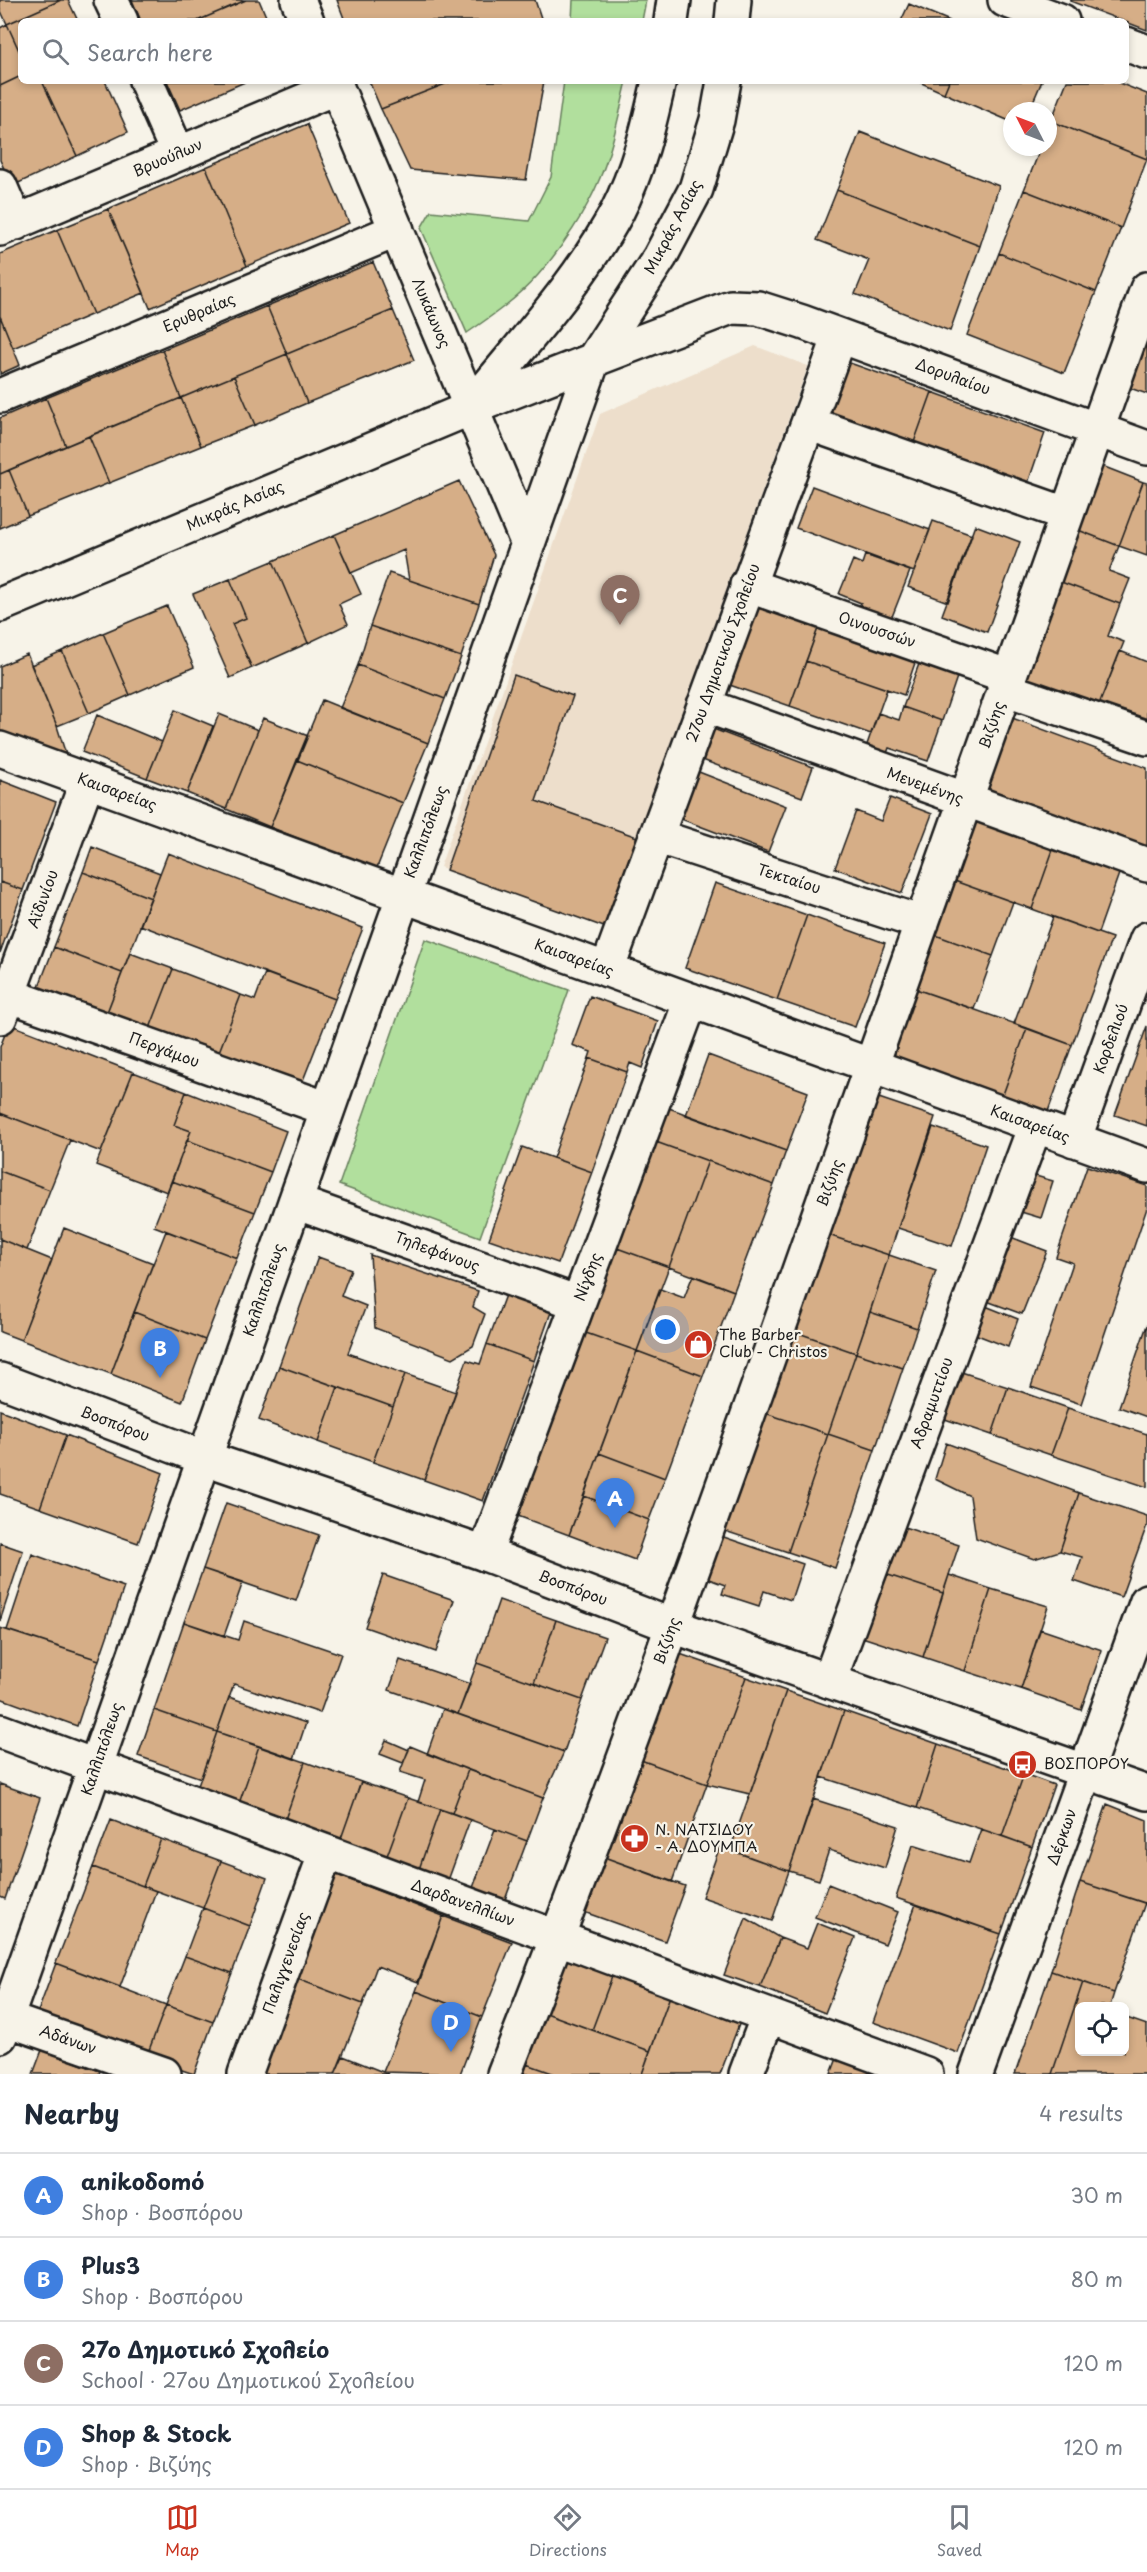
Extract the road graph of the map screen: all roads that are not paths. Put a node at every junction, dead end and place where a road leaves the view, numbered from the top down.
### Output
1 (111, 0) edge
2 (298, 0) edge
3 (674, 0) edge
4 (734, 0) edge
5 (1005, 0) edge
6 (120, 18) edge
7 (307, 18) edge
8 (671, 18) edge
9 (732, 18) edge
10 (1054, 18) edge
11 (1129, 45) edge
12 (1147, 52) edge
13 (147, 84) edge
14 (335, 84) edge
15 (658, 84) edge
16 (723, 84) edge
17 (178, 154) junction
18 (0, 186) edge
19 (8, 226) edge
20 (397, 230) junction
21 (1147, 289) edge
22 (758, 308) joint
23 (840, 336) junction
24 (593, 360) junction
25 (0, 396) edge
26 (471, 408) junction
27 (808, 423) junction
28 (1096, 430) junction
29 (1147, 448) edge
30 (1066, 514) junction
31 (528, 544) junction
32 (747, 585) junction
33 (0, 605) edge
34 (1006, 683) junction
35 (704, 705) junction
36 (1147, 738) edge
37 (0, 749) edge
38 (87, 781) junction
39 (965, 801) junction
40 (656, 836) junction
41 (1147, 865) edge
42 (403, 896) junction
43 (922, 923) junction
44 (1147, 939) edge
45 (607, 970) junction
46 (692, 1000) junction
47 (3, 1001) edge
48 (872, 1066) junction
49 (328, 1109) junction
50 (1035, 1126) junction
51 (1074, 1140) junction
52 (1147, 1167) edge
53 (295, 1202) junction
54 (578, 1303) junction
55 (0, 1380) edge
56 (205, 1458) junction
57 (484, 1554) junction
58 (1147, 1601) edge
59 (673, 1626) junction
60 (829, 1681) junction
61 (0, 1731) edge
62 (96, 1767) junction
63 (1086, 1770) junction
64 (1147, 1792) edge
65 (326, 1852) junction
66 (558, 1938) junction
67 (768, 2016) junction
68 (3, 2028) edge
69 (164, 2074) edge
70 (245, 2074) edge
71 (504, 2074) edge
72 (746, 2074) edge
73 (926, 2074) edge
74 (976, 2074) edge

1 - 6 street
2 - 7 street
3 - 8 street
4 - 9 street
5 - 10 street
11 - 12 street
13 - 17 street
14 - 17 street, Βρυούλων
14 - 20 street, Λυκάωνος
15 - 26 street, Μικράς Ασίας
16 - 24 street, Μικράς Ασίας
17 - 19 street, Βρυούλων
18 - 19 street
20 - 25 street, Ερυθραίας
20 - 26 street, Λυκάωνος
21 - 28 street, Βιζύης
22 - 23 street, Δορυλαίου
22 - 24 street, Μικράς Ασίας
23 - 27 street, 27ου Δημοτικού Σχολείου
23 - 28 street, Δορυλαίου
24 - 26 street, Μικράς Ασίας
24 - 31 street, Καλλιπόλεως
26 - 31 street, Λυκάωνος
26 - 33 street, Μικράς Ασίας
27 - 30 street
27 - 32 street, 27ου Δημοτικού Σχολείου
28 - 29 street, Δορυλαίου
28 - 30 street, Βιζύης
30 - 34 street, Βιζύης
31 - 42 street, Καλλιπόλεως
32 - 34 street, Οινουσσών
32 - 35 street, 27ου Δημοτικού Σχολείου
34 - 36 street, Οινουσσών
34 - 39 street, Βιζύης
35 - 39 street, Μενεμένης
35 - 40 street, 27ου Δημοτικού Σχολείου
37 - 38 street, Καισαρείας
38 - 42 street, Καισαρείας
38 - 47 street, Αϊδινίου
39 - 41 street, Μενεμένης
39 - 43 street, Βιζύης
40 - 43 street, Τεκταίου
40 - 45 street, 27ου Δημοτικού Σχολείου
42 - 45 street, Καισαρείας
42 - 49 street, Καλλιπόλεως
43 - 48 street, Βιζύης
44 - 51 street, Κορδελιού
45 - 46 street, Καισαρείας
46 - 48 street, Καισαρείας
46 - 54 street, Νίγδης
47 - 49 street, Περγάμου
48 - 50 street, Καισαρείας
48 - 59 street, Βιζύης
49 - 53 street, Καλλιπόλεως
50 - 51 street, Καισαρείας
50 - 60 street, Αδραμυττίου
51 - 52 street, Καισαρείας
53 - 54 street, Τηλεφάνους
53 - 56 street, Καλλιπόλεως
54 - 57 street, Νίγδης
55 - 56 street, Βοσπόρου
56 - 57 street, Βοσπόρου
56 - 62 street, Καλλιπόλεως
57 - 59 street, Βοσπόρου
58 - 63 street, Δέρκων
59 - 60 street, Βοσπόρου
59 - 66 street, Βιζύης
60 - 63 street, Βοσπόρου
61 - 62 street, Δαρδανελλίων
62 - 65 street, Δαρδανελλίων
62 - 68 street, Καλλιπόλεως
63 - 64 street, Βοσπόρου
63 - 74 street, Δέρκων
65 - 66 street, Δαρδανελλίων
65 - 70 street, Παλιγγενεσίας
66 - 67 street, Δαρδανελλίων
66 - 71 street, Βιζύης
67 - 72 street
67 - 73 street, Δαρδανελλίων
68 - 69 street, Αδάνων

